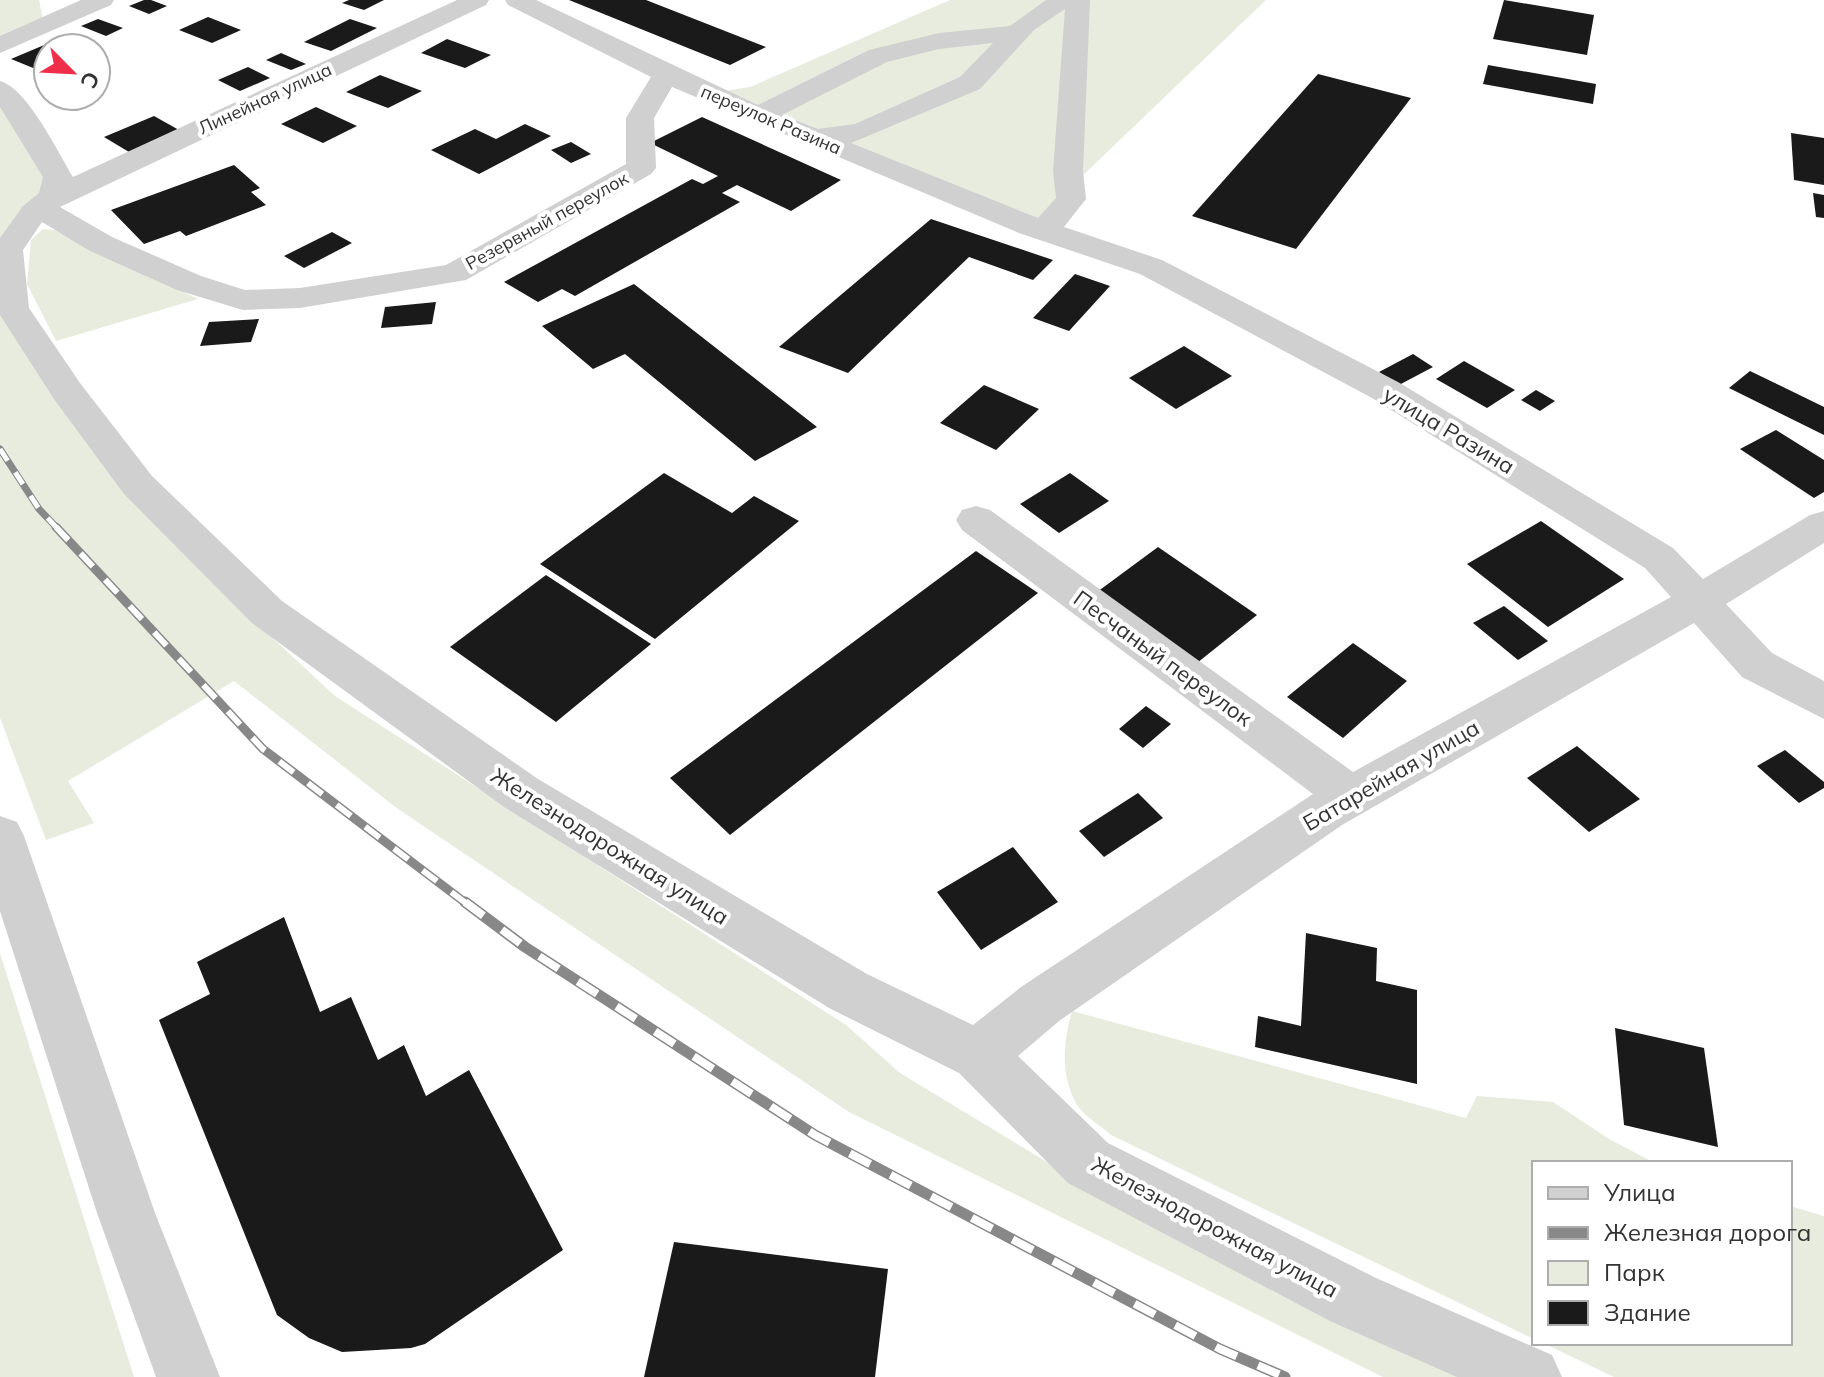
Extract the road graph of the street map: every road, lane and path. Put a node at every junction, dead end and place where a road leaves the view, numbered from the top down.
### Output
1 (102, 0) edge
2 (477, 0) edge
3 (517, 0) edge
4 (1062, 0) edge
5 (1078, 0) edge
6 (59, 8) edge
7 (1017, 33) junction
8 (0, 45) edge
9 (666, 75) junction
10 (0, 89) edge
11 (759, 116) junction
12 (814, 138) junction
13 (47, 202) junction
14 (1037, 229) junction
15 (976, 520) dead end
16 (1824, 525) edge
17 (1697, 602) junction
18 (1824, 702) edge
19 (1350, 796) junction
20 (0, 836) edge
21 (978, 1055) junction
22 (188, 1377) edge
23 (1530, 1377) edge

1 - 6 street
2 - 13 street, Линейная улица
3 - 9 street, переулок Разина
4 - 7 street
5 - 14 street
6 - 8 street
7 - 11 street
7 - 12 street
9 - 11 street, переулок Разина
9 - 13 street, Резервный переулок
10 - 13 street
11 - 12 street, переулок Разина
12 - 14 street, переулок Разина
13 - 21 street, Железнодорожная улица
14 - 17 street, улица Разина
15 - 19 street, Песчаный переулок
16 - 17 street, Батарейная улица
17 - 18 street, улица Разина
17 - 19 street, Батарейная улица
19 - 21 street, Батарейная улица
20 - 22 street
21 - 23 street, Железнодорожная улица

